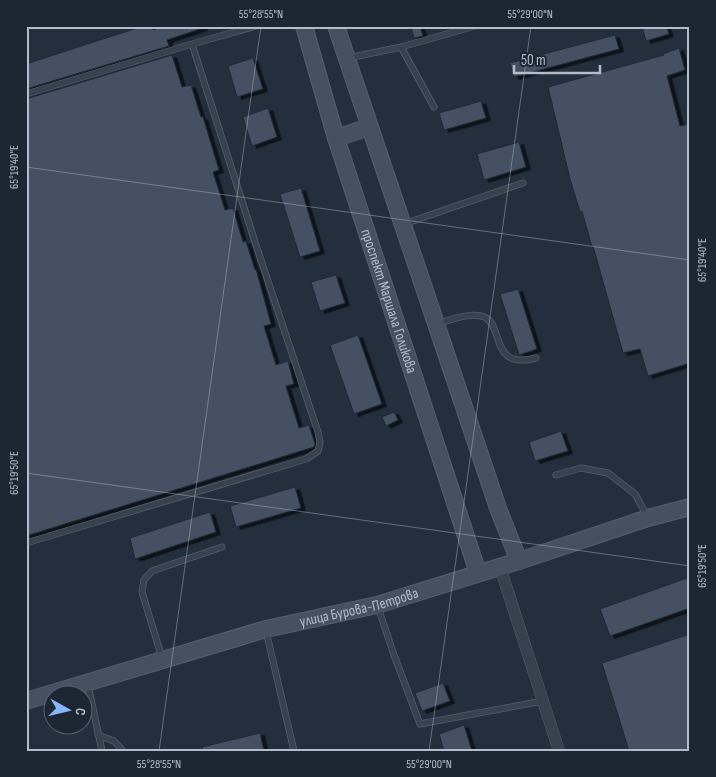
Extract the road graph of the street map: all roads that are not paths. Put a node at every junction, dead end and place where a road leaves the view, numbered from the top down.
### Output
1 (256, 26) edge
2 (304, 26) edge
3 (336, 26) edge
4 (475, 26) edge
5 (192, 44) junction
6 (402, 47) junction
7 (348, 58) junction
8 (26, 94) edge
9 (434, 107) dead end
10 (369, 127) junction
11 (336, 138) junction
12 (523, 183) dead end
13 (402, 224) junction
14 (436, 324) junction
15 (536, 358) dead end
16 (556, 475) dead end
17 (690, 507) edge
18 (648, 518) junction
19 (26, 543) edge
20 (222, 547) dead end
21 (519, 561) junction
22 (500, 567) junction
23 (478, 573) junction
24 (377, 605) junction
25 (266, 629) junction
26 (162, 660) junction
27 (88, 683) junction
28 (26, 701) edge
29 (543, 701) junction
30 (98, 734) junction
31 (102, 751) edge
32 (123, 751) edge
33 (294, 751) edge
34 (559, 751) edge

1 - 5 lane
2 - 11 main road, проспект Маршала Голикова
3 - 7 main road
4 - 6 lane
5 - 8 lane
5 - 19 lane
6 - 7 lane
6 - 9 lane
7 - 10 main road
10 - 11 main road
10 - 13 main road
11 - 23 main road, проспект Маршала Голикова
12 - 13 lane
13 - 14 main road
14 - 15 lane
14 - 21 main road
16 - 18 lane
17 - 18 main road, улица Бурова-Петрова
18 - 21 main road, улица Бурова-Петрова
20 - 26 lane
21 - 22 main road, улица Бурова-Петрова
22 - 23 main road, улица Бурова-Петрова
22 - 29 street
23 - 24 main road, улица Бурова-Петрова
24 - 25 main road, улица Бурова-Петрова
24 - 29 lane
25 - 26 main road, улица Бурова-Петрова
25 - 33 lane
26 - 27 main road, улица Бурова-Петрова
27 - 28 main road, улица Бурова-Петрова
27 - 30 lane
29 - 34 street
30 - 31 lane
30 - 32 lane

